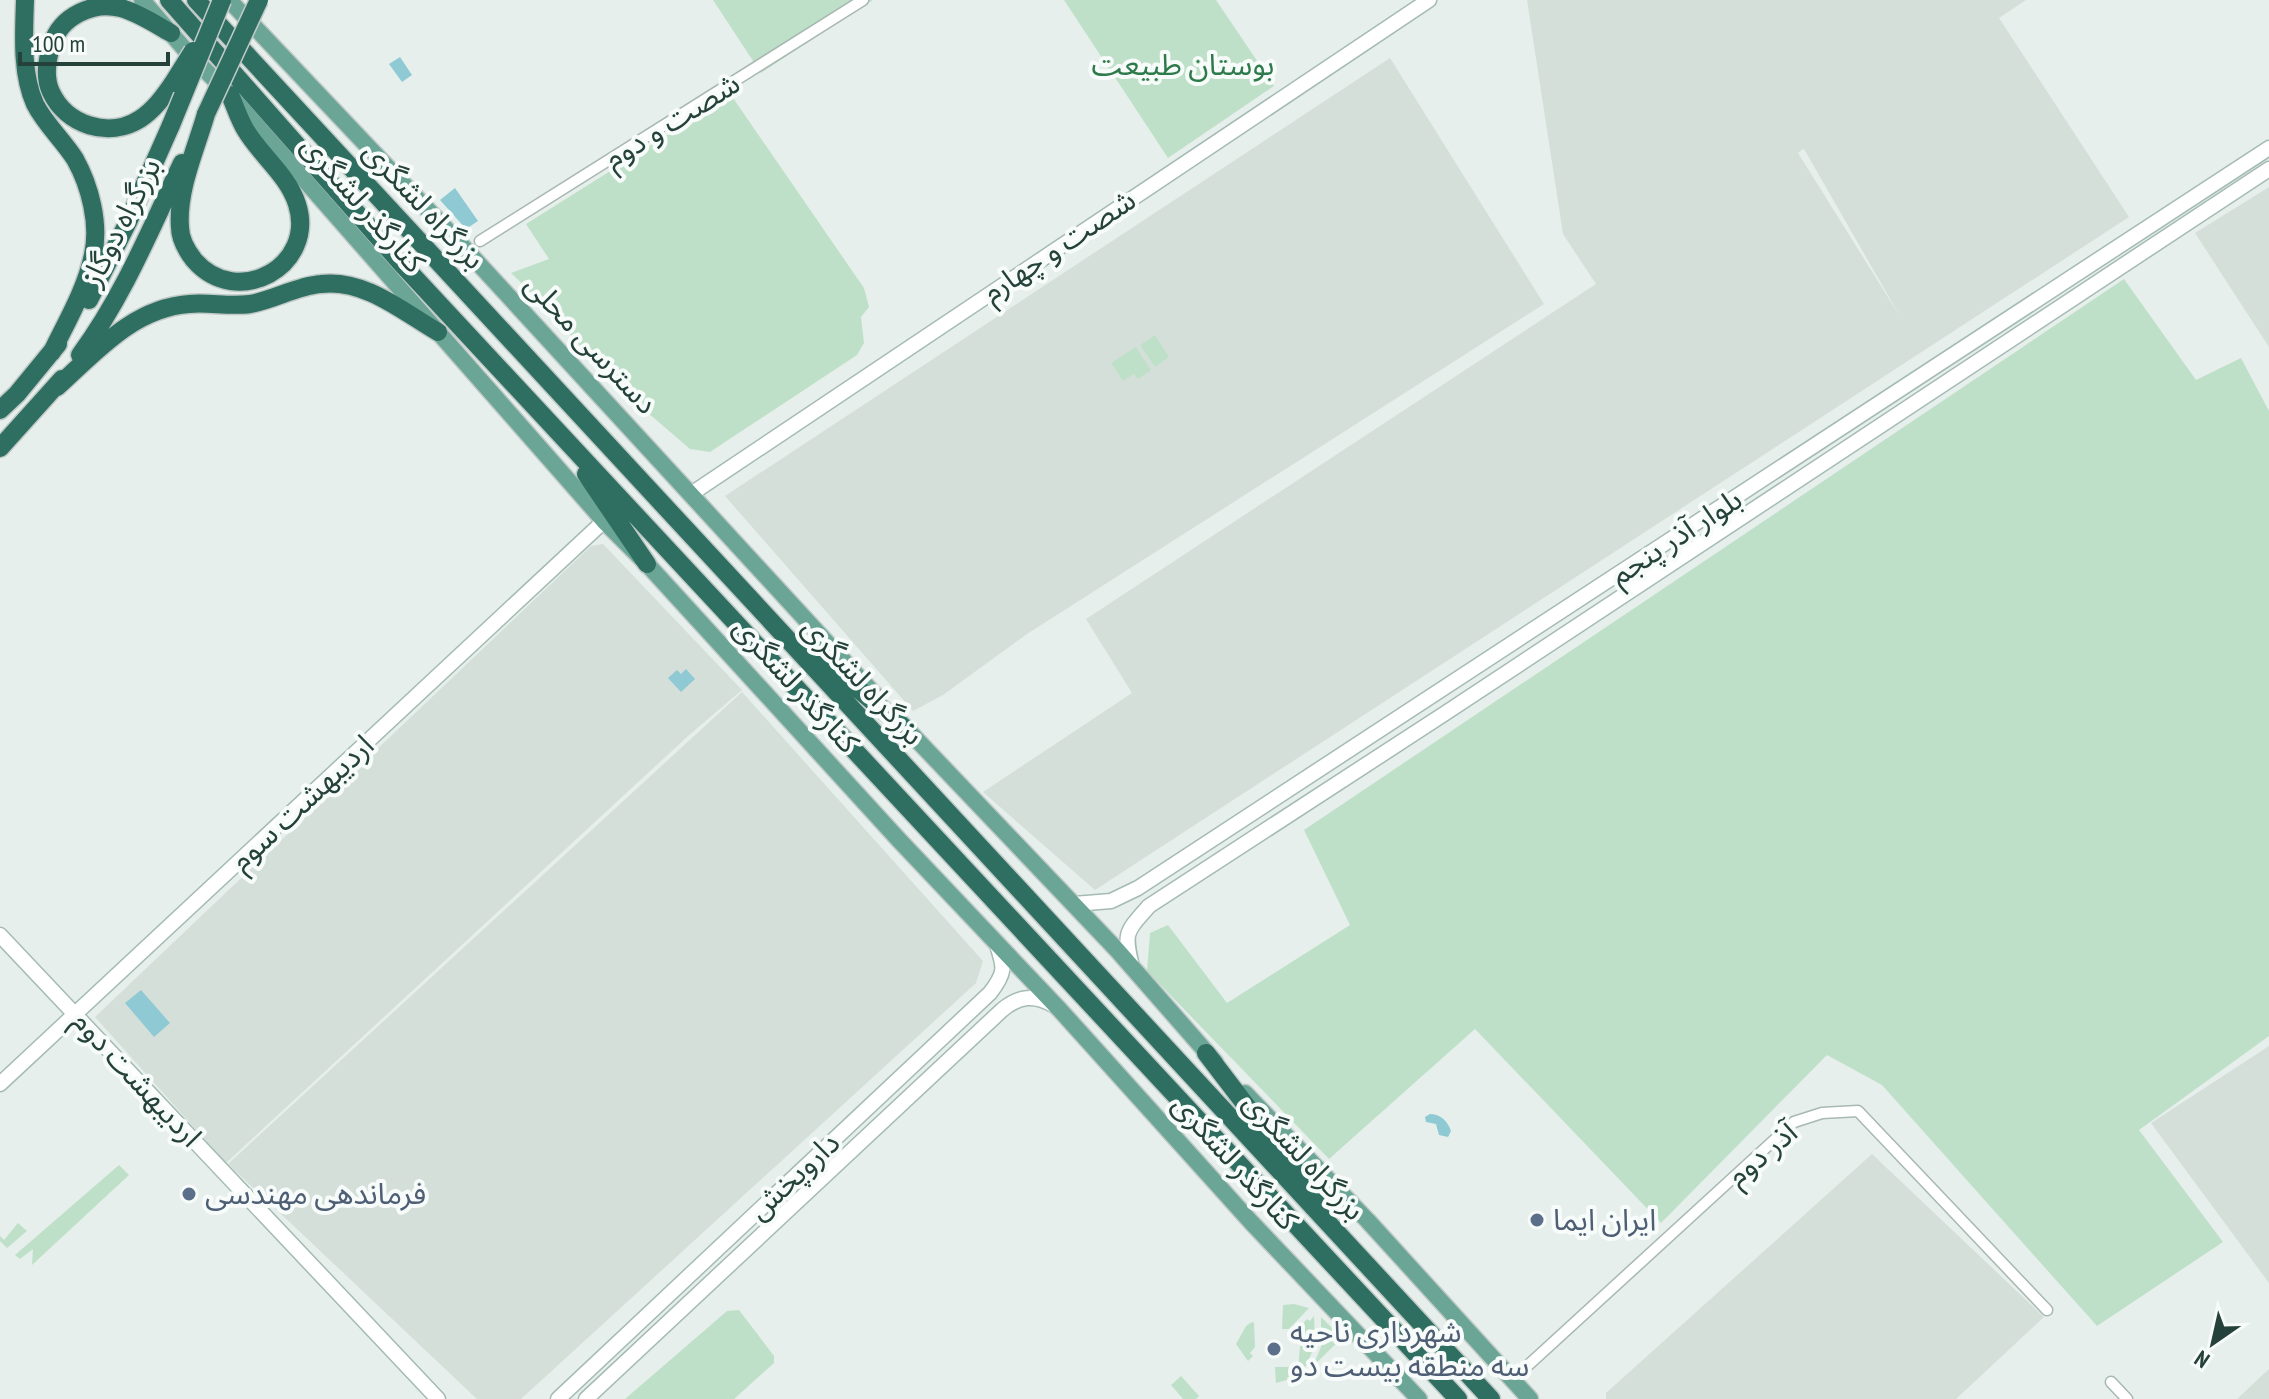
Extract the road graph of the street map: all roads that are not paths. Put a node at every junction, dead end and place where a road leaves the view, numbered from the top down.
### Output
1 (25, 0) edge
2 (142, 0) edge
3 (169, 0) edge
4 (196, 0) edge
5 (259, 0) edge
6 (863, 0) edge
7 (1429, 0) edge
8 (223, 4) edge
9 (171, 33) junction
10 (230, 95) junction
11 (206, 114) junction
12 (2269, 148) edge
13 (2269, 169) edge
14 (480, 241) dead end
15 (2040, 299) junction
16 (2047, 316) junction
17 (438, 332) junction
18 (52, 352) junction
19 (57, 387) junction
20 (0, 410) edge
21 (540, 411) junction
22 (0, 448) edge
23 (691, 494) junction
24 (604, 521) junction
25 (647, 564) junction
26 (738, 587) junction
27 (907, 730) junction
28 (1074, 904) junction
29 (0, 935) edge
30 (996, 941) junction
31 (1132, 967) junction
32 (990, 993) junction
33 (1002, 1010) junction
34 (1060, 1010) junction
35 (75, 1014) junction
36 (1206, 1053) junction
37 (0, 1084) edge
38 (1360, 1259) junction
39 (2047, 1310) dead end
40 (1512, 1380) junction
41 (2111, 1382) dead end
42 (438, 1399) edge
43 (558, 1399) edge
44 (586, 1399) edge
45 (1419, 1399) edge
46 (1458, 1399) edge
47 (1491, 1399) edge
48 (1530, 1399) edge
49 (2127, 1399) edge

1 - 18 highway
2 - 9 main road, کنارگذر لشگری
3 - 21 highway, بزرگراه لشگری
4 - 26 highway, بزرگراه لشگری
5 - 11 highway, بزرگراه دوگاز, bridge
6 - 14 street, شصت و دوم
7 - 23 street, شصت و چهارم
8 - 9 highway, bridge
8 - 18 highway, بزرگراه دوگاز, bridge
8 - 23 main road, دسترسی محلی
9 - 10 main road, کنارگذر لشگری
10 - 11 highway
10 - 17 main road, کنارگذر لشگری
11 - 19 highway, بزرگراه دوگاز
12 - 15 street, بلوار آذر پنجم
13 - 16 street, بلوار آذر پنجم
15 - 16 street
15 - 28 street, بلوار آذر پنجم
16 - 31 street, بلوار آذر پنجم
17 - 19 highway
17 - 24 main road, کنارگذر لشگری
18 - 20 highway, بزرگراه دوگاز
19 - 22 highway, بزرگراه دوگاز
21 - 25 highway
21 - 46 highway, بزرگراه لشگری
23 - 27 main road, دسترسی محلی
24 - 25 main road, کنارگذر لشگری
24 - 35 street, اردیبهشت سوم
25 - 30 main road, کنارگذر لشگری
26 - 27 highway
26 - 38 highway, بزرگراه لشگری
27 - 28 main road, کنارگذر لشگری
28 - 31 main road, کنارگذر لشگری
29 - 35 street, اردیبهشت دوم
30 - 32 street, داروپخش
30 - 34 main road, کنارگذر لشگری
31 - 36 main road, کنارگذر لشگری
32 - 33 street
32 - 43 street, داروپخش
33 - 34 street, داروپخش
33 - 44 street, داروپخش
34 - 45 main road, کنارگذر لشگری
35 - 37 street, اردیبهشت سوم
35 - 42 street, اردیبهشت دوم
36 - 38 highway
36 - 40 main road, کنارگذر لشگری
38 - 47 highway, بزرگراه لشگری
39 - 40 street, آذر دوم
40 - 48 main road, کنارگذر لشگری
41 - 49 street

